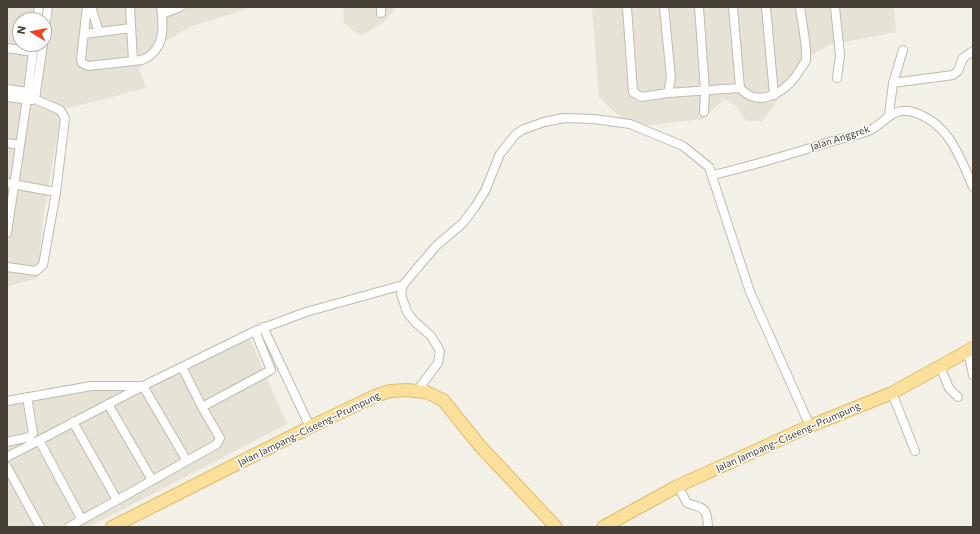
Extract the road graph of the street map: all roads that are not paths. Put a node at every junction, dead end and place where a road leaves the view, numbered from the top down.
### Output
1 (87, 7) edge
2 (91, 7) edge
3 (130, 7) edge
4 (180, 7) edge
5 (627, 7) edge
6 (664, 7) edge
7 (699, 7) edge
8 (733, 7) edge
9 (766, 7) edge
10 (800, 7) edge
11 (835, 7) edge
12 (839, 7) edge
13 (162, 11) edge
14 (131, 28) junction
15 (98, 32) junction
16 (84, 34) junction
17 (903, 50) dead end
18 (973, 51) edge
19 (33, 52) edge
20 (41, 52) edge
21 (133, 61) junction
22 (837, 78) dead end
23 (893, 83) junction
24 (740, 88) junction
25 (7, 89) edge
26 (705, 90) junction
27 (668, 93) junction
28 (774, 95) junction
29 (7, 97) edge
30 (33, 97) junction
31 (704, 112) dead end
32 (889, 115) junction
33 (7, 143) edge
34 (20, 145) junction
35 (713, 175) junction
36 (11, 184) edge
37 (973, 187) edge
38 (56, 192) junction
39 (8, 221) edge
40 (7, 234) edge
41 (7, 267) edge
42 (402, 285) junction
43 (263, 327) junction
44 (255, 331) junction
45 (971, 350) edge
46 (940, 366) junction
47 (182, 367) junction
48 (973, 375) edge
49 (143, 386) junction
50 (417, 391) junction
51 (892, 393) junction
52 (26, 397) junction
53 (958, 397) dead end
54 (7, 400) edge
55 (108, 404) junction
56 (202, 408) junction
57 (73, 422) junction
58 (810, 426) junction
59 (310, 427) junction
60 (39, 440) junction
61 (7, 442) edge
62 (915, 451) dead end
63 (7, 457) edge
64 (187, 461) junction
65 (7, 467) edge
66 (152, 480) junction
67 (678, 486) junction
68 (117, 500) junction
69 (82, 520) junction
70 (615, 524) edge
71 (40, 527) edge
72 (69, 527) edge
73 (112, 527) edge
74 (556, 527) edge
75 (603, 527) edge
76 (708, 527) edge

1 - 16 street
2 - 15 street
3 - 14 street
4 - 13 street
5 - 27 street
6 - 27 street
7 - 26 street
8 - 24 street
9 - 28 street
10 - 28 street
11 - 12 street
11 - 22 street
13 - 21 street
14 - 15 street
14 - 21 street
15 - 16 street
16 - 21 street
17 - 23 street
18 - 23 street
19 - 30 street
20 - 30 street
23 - 32 street
24 - 26 street
24 - 28 street
25 - 30 street
26 - 27 street
26 - 31 street
29 - 30 street
30 - 34 street
30 - 38 street
32 - 35 street, Jalan Anggrek
32 - 37 street, Jalan Anggrek
33 - 34 street
34 - 36 street
35 - 42 street
35 - 58 street
36 - 38 street
36 - 39 street
38 - 41 street
39 - 40 street
42 - 43 street
42 - 50 street
43 - 44 street
43 - 59 street
44 - 47 street
44 - 56 street
45 - 46 main road, Jalan Jampang–Ciseeng–Prumpung
45 - 48 street
46 - 51 main road, Jalan Jampang–Ciseeng–Prumpung
46 - 53 street
47 - 49 street
47 - 56 street
49 - 52 street
49 - 55 street
49 - 64 street
50 - 59 main road, Jalan Jampang–Ciseeng–Prumpung
50 - 74 main road, Jalan Jampang–Ciseeng–Prumpung
51 - 58 main road, Jalan Jampang–Ciseeng–Prumpung
51 - 62 street
52 - 54 street
52 - 61 street
55 - 57 street
55 - 66 street
56 - 64 street
57 - 60 street
57 - 68 street
58 - 67 main road, Jalan Jampang–Ciseeng–Prumpung
59 - 73 main road, Jalan Jampang–Ciseeng–Prumpung
60 - 63 street
60 - 69 street
64 - 66 street
65 - 71 street
66 - 68 street
67 - 70 main road, Jalan Jampang–Ciseeng–Prumpung
67 - 76 street
68 - 69 street
69 - 72 street
70 - 75 main road, Jalan Jampang–Ciseeng–Prumpung

